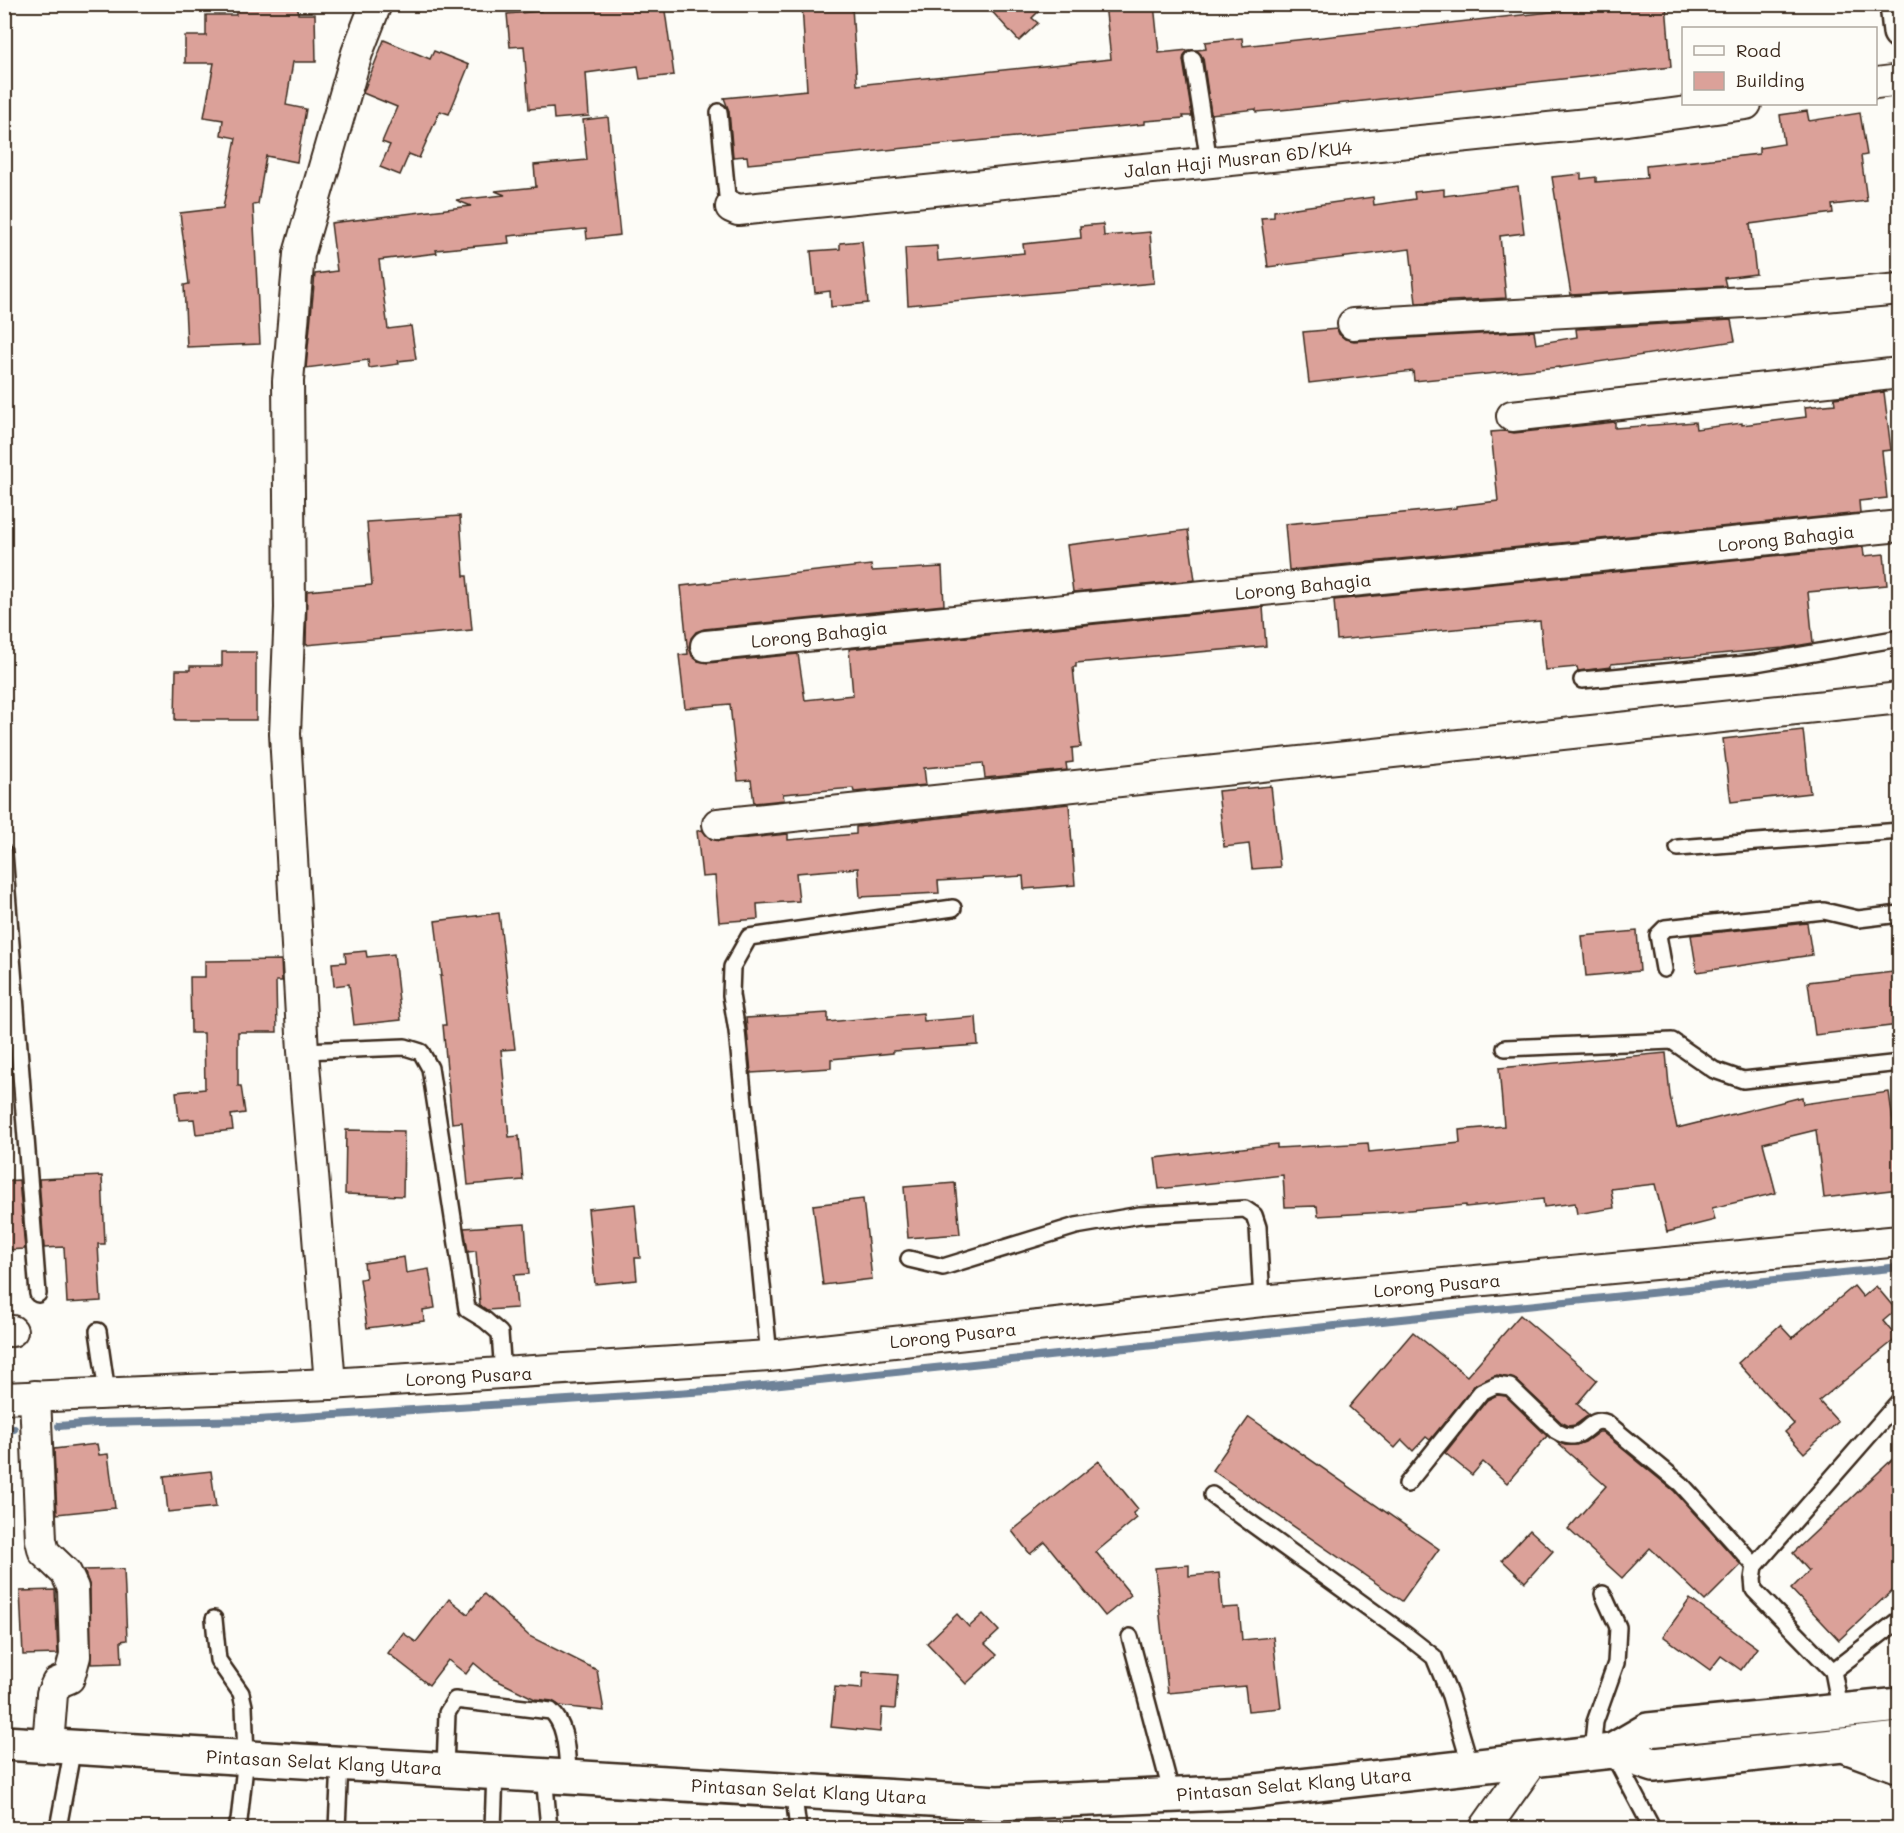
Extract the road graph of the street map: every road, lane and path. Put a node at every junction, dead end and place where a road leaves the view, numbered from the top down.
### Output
1 (376, 4) edge
2 (1898, 4) edge
3 (1899, 32) edge
4 (1193, 59) dead end
5 (1899, 80) edge
6 (1877, 83) edge
7 (1738, 105) edge
8 (719, 112) dead end
9 (1209, 162) junction
10 (731, 207) joint
11 (1888, 290) edge
12 (1353, 324) dead end
13 (1899, 373) edge
14 (1512, 416) dead end
15 (1899, 526) edge
16 (1899, 638) edge
17 (706, 646) dead end
18 (1582, 680) dead end
19 (1899, 698) edge
20 (718, 824) dead end
21 (1899, 831) edge
22 (1678, 848) dead end
23 (4, 853) edge
24 (952, 908) dead end
25 (1899, 914) edge
26 (1664, 969) dead end
27 (1505, 1048) dead end
28 (303, 1051) junction
29 (1899, 1063) edge
30 (1899, 1241) edge
31 (909, 1259) dead end
32 (38, 1294) dead end
33 (1262, 1301) junction
34 (98, 1331) dead end
35 (769, 1356) junction
36 (503, 1374) junction
37 (330, 1384) junction
38 (107, 1393) junction
39 (35, 1396) junction
40 (4, 1398) edge
41 (1899, 1400) edge
42 (1407, 1484) dead end
43 (1212, 1495) dead end
44 (1755, 1566) junction
45 (1604, 1594) dead end
46 (214, 1618) dead end
47 (1899, 1619) edge
48 (1130, 1637) dead end
49 (1833, 1671) junction
50 (1899, 1705) edge
51 (1841, 1712) junction
52 (1899, 1739) edge
53 (4, 1743) edge
54 (1844, 1745) junction
55 (60, 1746) junction
56 (1602, 1752) junction
57 (246, 1757) junction
58 (1533, 1760) junction
59 (340, 1763) junction
60 (1899, 1766) edge
61 (1471, 1767) junction
62 (445, 1769) junction
63 (495, 1773) junction
64 (557, 1776) junction
65 (793, 1790) junction
66 (1172, 1795) junction
67 (58, 1828) edge
68 (236, 1828) edge
69 (337, 1828) edge
70 (493, 1828) edge
71 (549, 1828) edge
72 (798, 1828) edge
73 (1485, 1828) edge
74 (1652, 1828) edge

1 - 28 street
2 - 3 main road
4 - 9 lane
5 - 6 street
7 - 9 street, Jalan Haji Musran 6D/KU4
8 - 10 lane
9 - 10 street, Jalan Haji Musran 6D/KU4
11 - 12 street
13 - 14 street
15 - 17 street, Lorong Bahagia
16 - 18 lane
19 - 20 street
21 - 22 lane
23 - 32 lane
24 - 35 lane
25 - 26 lane
27 - 29 lane
28 - 36 lane
28 - 37 street
30 - 33 street, Lorong Pusara
31 - 33 lane
33 - 35 street, Lorong Pusara
34 - 38 lane
35 - 36 street, Lorong Pusara
36 - 37 street, Lorong Pusara
37 - 38 street, Lorong Pusara
38 - 39 street, Lorong Pusara
39 - 40 street, Lorong Pusara
39 - 55 street
41 - 44 lane
42 - 44 lane
43 - 61 lane
44 - 49 lane
45 - 56 lane
46 - 57 lane
47 - 49 lane
48 - 66 lane
49 - 51 lane
50 - 51 main road, Pintasan Selat Klang Utara
51 - 56 main road, Pintasan Selat Klang Utara
52 - 54 main road, Pintasan Selat Klang Utara
53 - 55 main road, Pintasan Selat Klang Utara
54 - 56 main road, Pintasan Selat Klang Utara
54 - 60 main road
55 - 57 main road, Pintasan Selat Klang Utara
55 - 67 lane
56 - 58 main road, Pintasan Selat Klang Utara
56 - 74 lane
57 - 59 main road, Pintasan Selat Klang Utara
57 - 68 lane
58 - 61 main road, Pintasan Selat Klang Utara
58 - 73 street
59 - 62 main road, Pintasan Selat Klang Utara
59 - 69 lane
61 - 66 main road, Pintasan Selat Klang Utara
62 - 63 main road, Pintasan Selat Klang Utara
62 - 64 lane
63 - 64 main road, Pintasan Selat Klang Utara
63 - 70 lane
64 - 65 main road, Pintasan Selat Klang Utara
64 - 71 lane
65 - 66 main road, Pintasan Selat Klang Utara
65 - 72 lane

